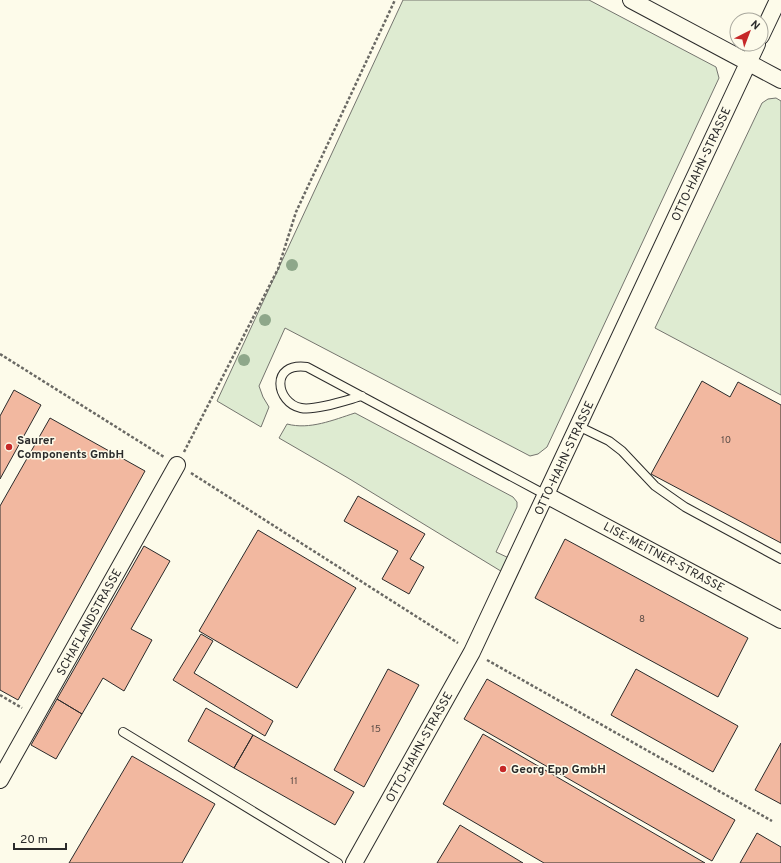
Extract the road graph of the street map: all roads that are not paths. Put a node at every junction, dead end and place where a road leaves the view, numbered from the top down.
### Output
1 (631, 0) edge
2 (778, 0) edge
3 (769, 19) edge
4 (754, 52) edge
5 (749, 63) junction
6 (781, 80) edge
7 (362, 396) junction
8 (578, 426) junction
9 (177, 465) road end
10 (546, 495) junction
11 (781, 559) edge
12 (781, 620) edge
13 (123, 732) dead end
14 (0, 780) edge
15 (338, 863) edge
16 (354, 863) edge

1 - 5 street
2 - 3 street
4 - 5 street, OTTO-HAHN-STRASSE
5 - 6 street
5 - 8 street, OTTO-HAHN-STRASSE
7 - 7 lane
7 - 10 lane
8 - 10 street, OTTO-HAHN-STRASSE
8 - 11 lane
9 - 14 street, SCHAFLANDSTRASSE
10 - 12 street, LISE-MEITNER-STRASSE
10 - 16 street, OTTO-HAHN-STRASSE
13 - 15 lane

